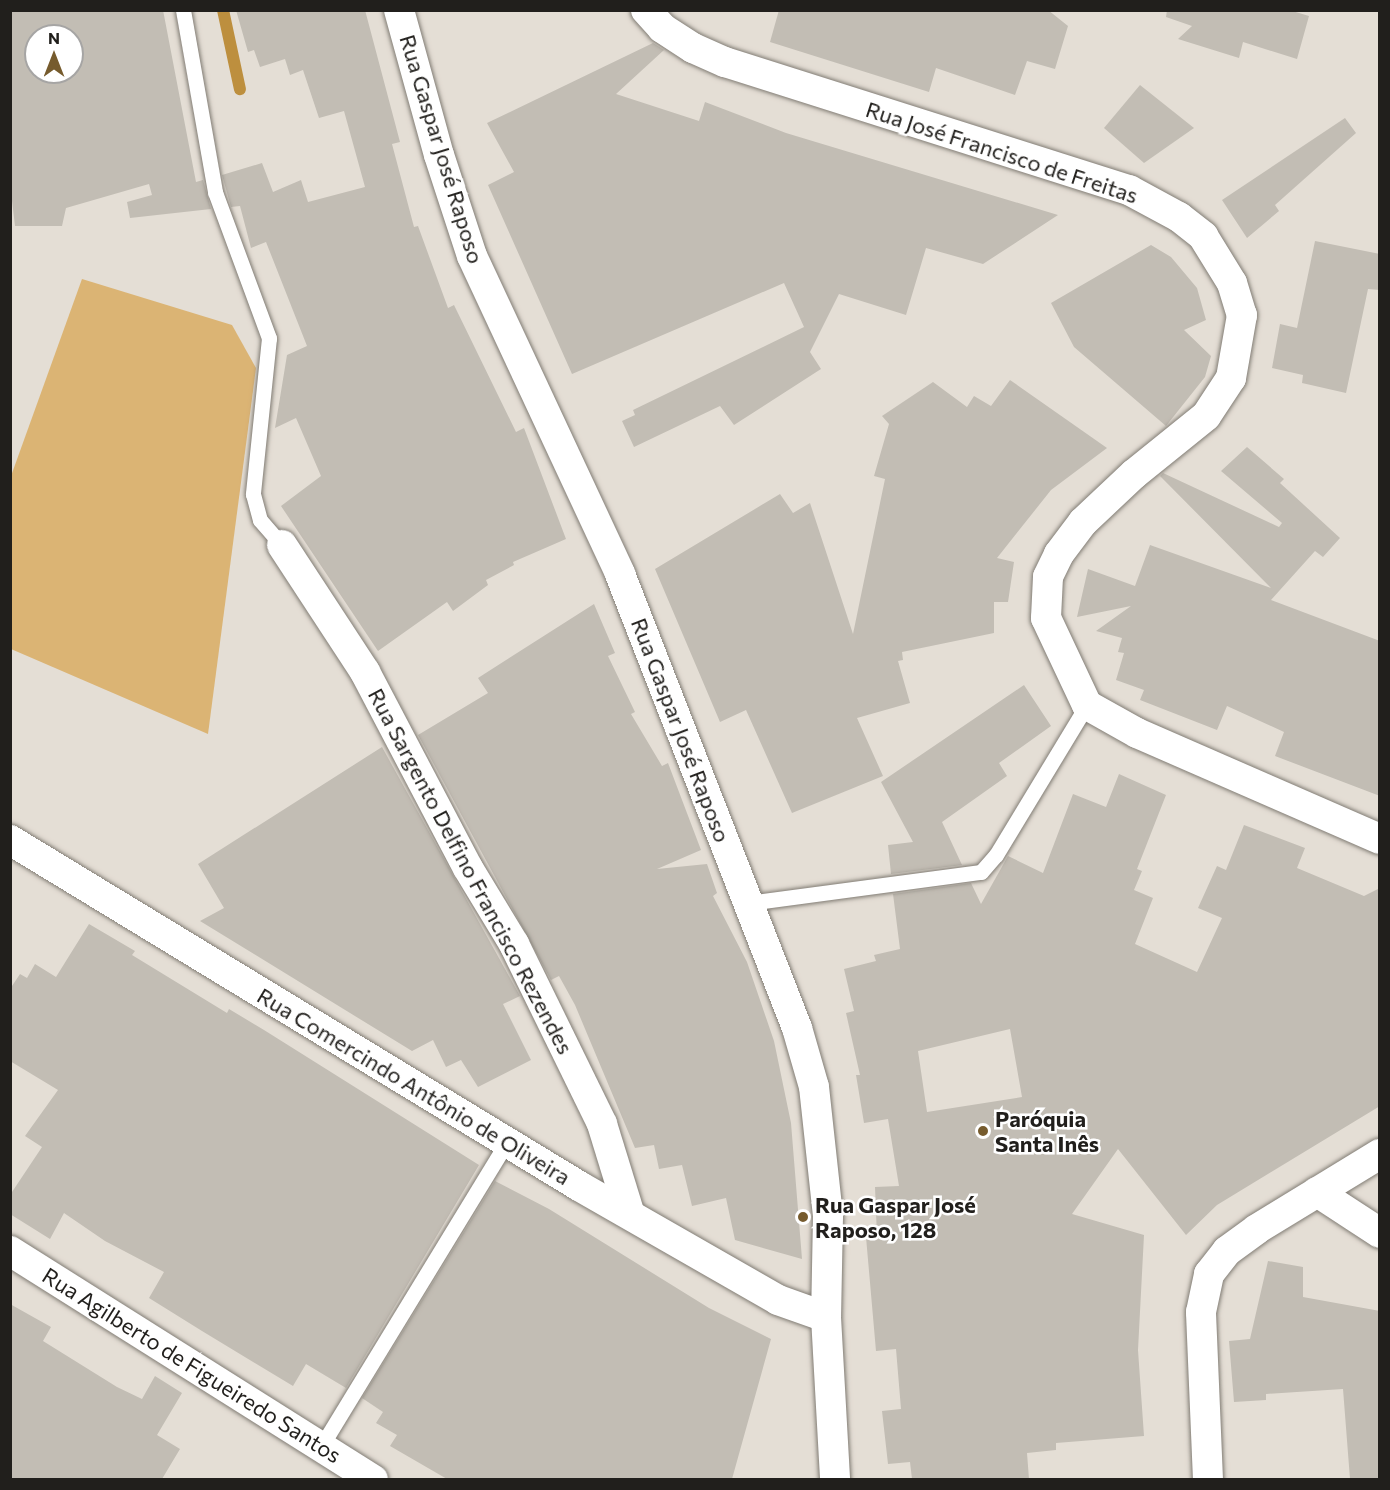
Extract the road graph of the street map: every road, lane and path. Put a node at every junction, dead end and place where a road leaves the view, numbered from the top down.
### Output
1 (183, 10) edge
2 (399, 10) edge
3 (646, 10) edge
4 (282, 545) joint
5 (1087, 705) junction
6 (1380, 839) edge
7 (10, 840) edge
8 (748, 903) junction
9 (506, 1143) junction
10 (1380, 1154) edge
11 (1317, 1192) junction
12 (629, 1212) junction
13 (1380, 1233) edge
14 (10, 1251) edge
15 (826, 1317) junction
16 (322, 1445) junction
17 (373, 1479) edge
18 (835, 1479) edge
19 (1208, 1479) edge

1 - 4 lane
2 - 8 street, Rua Gaspar José Raposo
3 - 5 street, Rua José Francisco de Freitas
4 - 12 street, Rua Sargento Delfino Francisco Rezendes
5 - 6 street
5 - 8 lane
7 - 9 street, Rua Comercindo Antônio de Oliveira
8 - 15 street, Rua Gaspar José Raposo
9 - 12 street, Rua Comercindo Antônio de Oliveira
9 - 16 lane
10 - 11 street
11 - 13 street
11 - 19 street
12 - 15 street, Rua Comercindo Antônio de Oliveira
14 - 16 street, Rua Agilberto de Figueiredo Santos
15 - 18 street, Rua Gaspar José Raposo
16 - 17 street, Rua Agilberto de Figueiredo Santos

